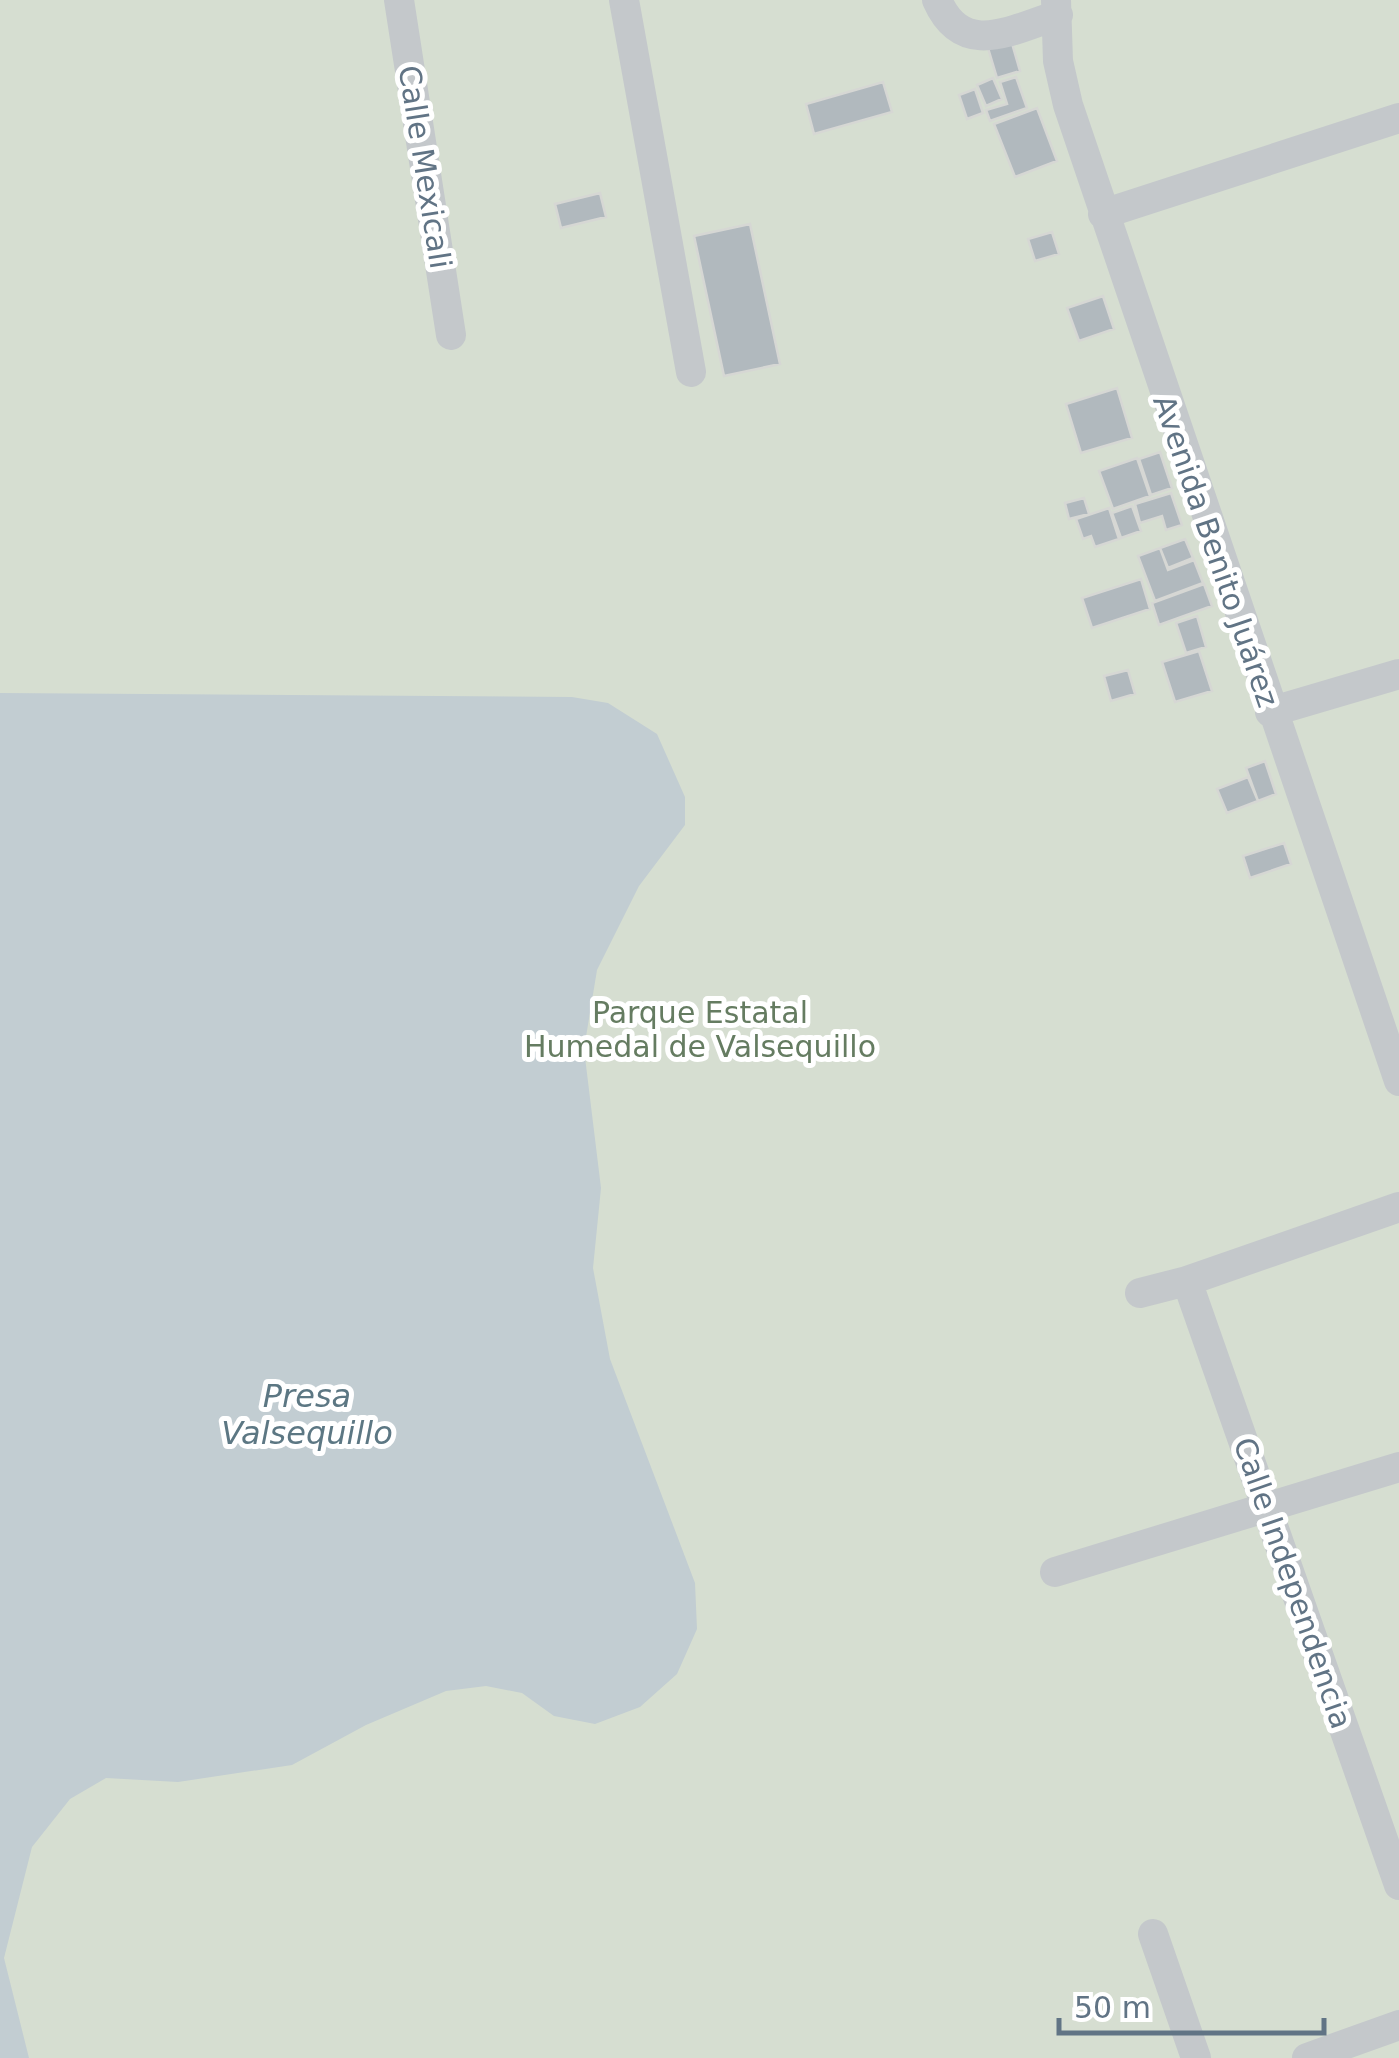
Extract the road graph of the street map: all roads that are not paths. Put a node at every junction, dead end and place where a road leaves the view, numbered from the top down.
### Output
1 (399, 0) edge
2 (624, 0) edge
3 (1057, 8) edge
4 (944, 12) edge
5 (1399, 118) edge
6 (1103, 214) junction
7 (451, 334) dead end
8 (691, 372) dead end
9 (1399, 674) edge
10 (1270, 712) junction
11 (1399, 1081) edge
12 (1399, 1207) edge
13 (1187, 1281) junction
14 (1140, 1292) dead end
15 (1399, 1467) edge
16 (1267, 1508) junction
17 (1055, 1572) dead end
18 (1399, 1886) edge
19 (1153, 1934) dead end
20 (1399, 2025) edge
21 (1196, 2058) edge
22 (1307, 2058) edge

1 - 7 street, Calle Mexicali
2 - 8 street
3 - 4 street
3 - 6 street, Avenida Benito Juárez
5 - 6 street
6 - 10 street, Avenida Benito Juárez
9 - 10 street
10 - 11 street, Avenida Benito Juárez
12 - 13 street
13 - 14 street
13 - 16 street, Calle Independencia
15 - 16 street
16 - 17 street
16 - 18 street, Calle Independencia
19 - 21 street
20 - 22 street

